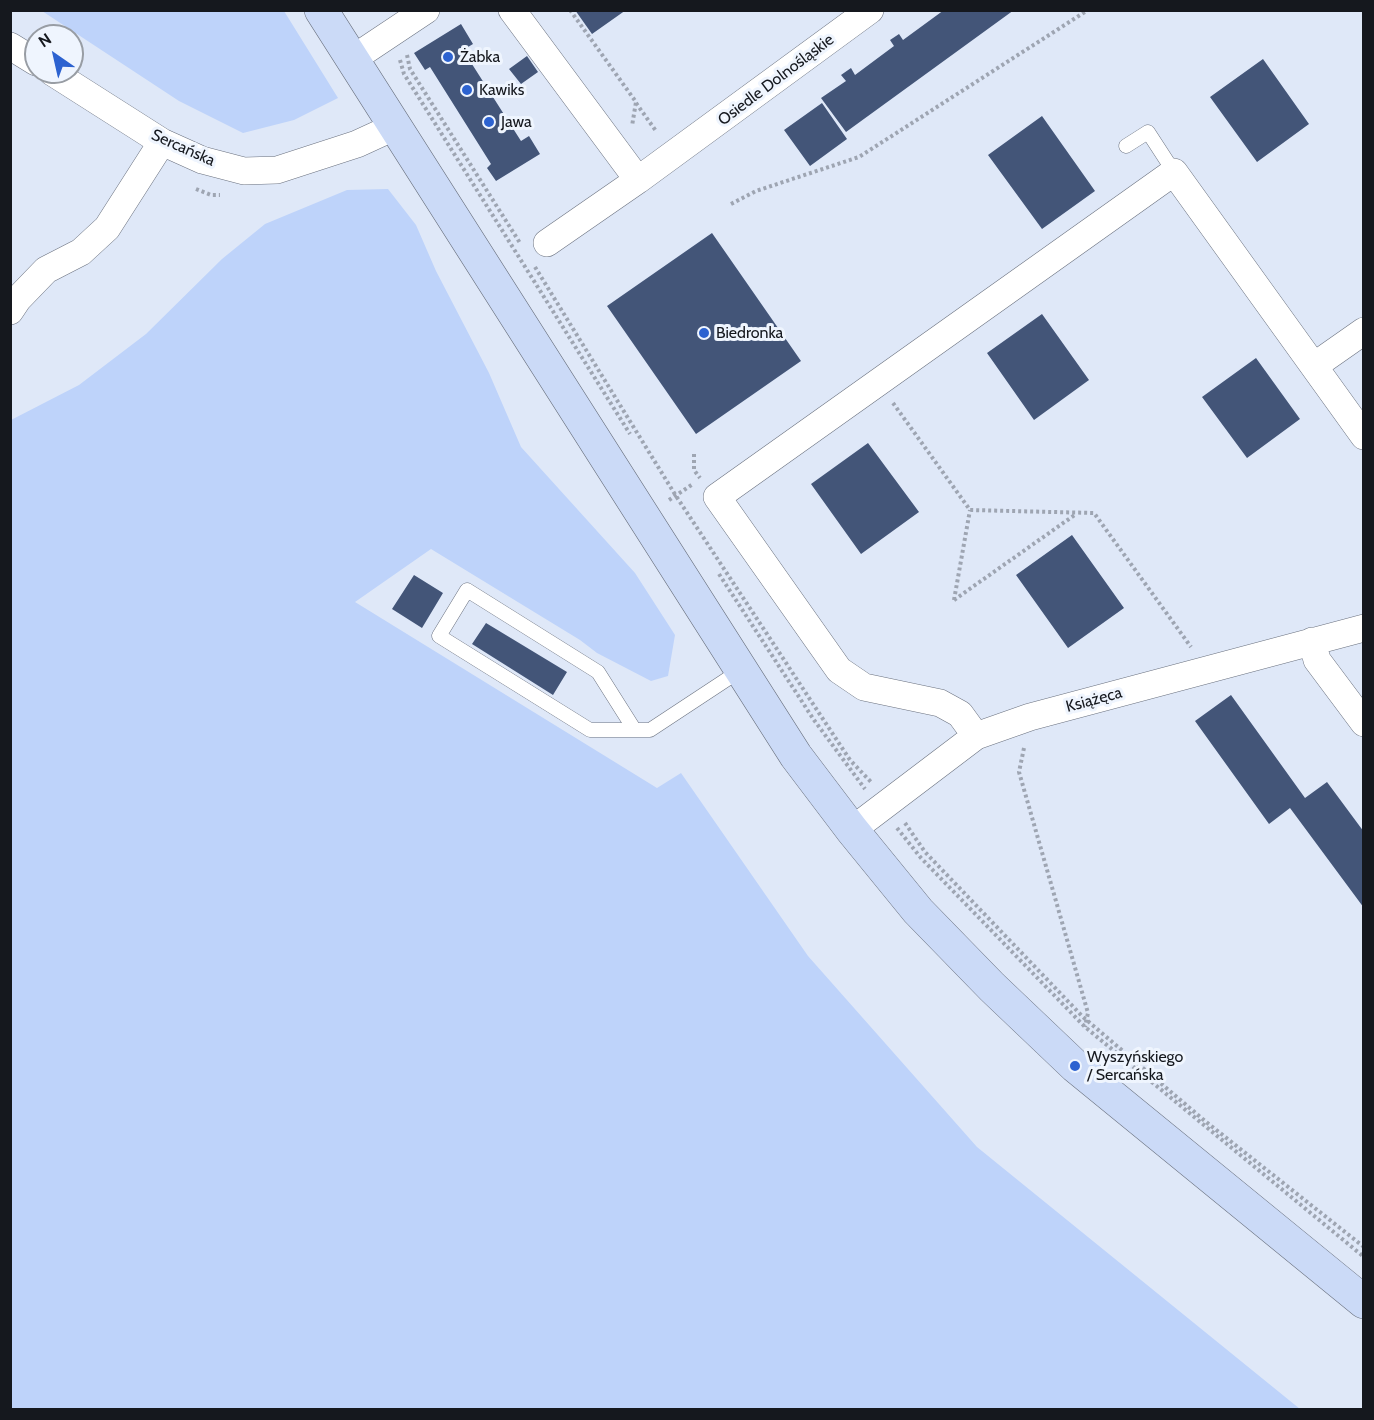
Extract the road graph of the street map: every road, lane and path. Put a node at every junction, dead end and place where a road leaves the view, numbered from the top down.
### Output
1 (321, 10) edge
2 (426, 10) edge
3 (512, 10) edge
4 (570, 10) edge
5 (870, 10) edge
6 (1088, 10) edge
7 (10, 46) edge
8 (406, 52) dead end
9 (24, 55) edge
10 (399, 56) dead end
11 (351, 60) junction
12 (71, 84) edge
13 (636, 102) junction
14 (394, 127) junction
15 (656, 131) dead end
16 (162, 142) junction
17 (1126, 146) dead end
18 (632, 172) junction
19 (1174, 172) junction
20 (731, 204) dead end
21 (535, 253) junction
22 (10, 311) edge
23 (1364, 331) edge
24 (1314, 366) junction
25 (878, 383) junction
26 (1364, 436) edge
27 (694, 454) dead end
28 (709, 488) junction
29 (676, 496) junction
30 (671, 499) junction
31 (663, 504) dead end
32 (970, 510) junction
33 (1078, 513) junction
34 (710, 559) dead end
35 (716, 569) dead end
36 (1364, 628) edge
37 (1312, 641) junction
38 (741, 670) junction
39 (1207, 670) junction
40 (1030, 717) junction
41 (1364, 723) edge
42 (634, 729) junction
43 (976, 735) junction
44 (879, 790) dead end
45 (867, 791) dead end
46 (898, 814) dead end
47 (894, 825) dead end
48 (852, 830) junction
49 (1087, 1020) junction
50 (1084, 1027) junction
51 (1364, 1247) edge
52 (1364, 1257) edge
53 (1364, 1302) edge

1 - 11 street
2 - 11 street
3 - 18 street
4 - 13 path
5 - 18 street, Osiedle Dolnośląskie
6 - 20 path
7 - 9 street
8 - 21 path
10 - 30 path
11 - 14 street
12 - 16 street, Sercańska
13 - 15 path
13 - 18 path
14 - 16 street, Sercańska
14 - 38 street
16 - 22 street
17 - 19 lane
18 - 21 street, Osiedle Dolnośląskie
19 - 24 street
19 - 25 street
21 - 29 path
23 - 24 street
24 - 26 street
25 - 28 street
25 - 32 path
27 - 28 path
28 - 29 path
28 - 43 street
29 - 30 path
29 - 44 path
30 - 31 path
30 - 34 path
32 - 33 path
32 - 33 path
33 - 39 path
35 - 45 path
36 - 37 street, Książęca
37 - 39 street, Książęca
37 - 41 street
38 - 42 lane
38 - 48 street
39 - 40 street, Książęca
40 - 43 street, Książęca
40 - 49 path
42 - 42 lane
43 - 48 street, Książęca
46 - 49 path
47 - 50 path
48 - 53 street
49 - 50 path
49 - 51 path
50 - 52 path

